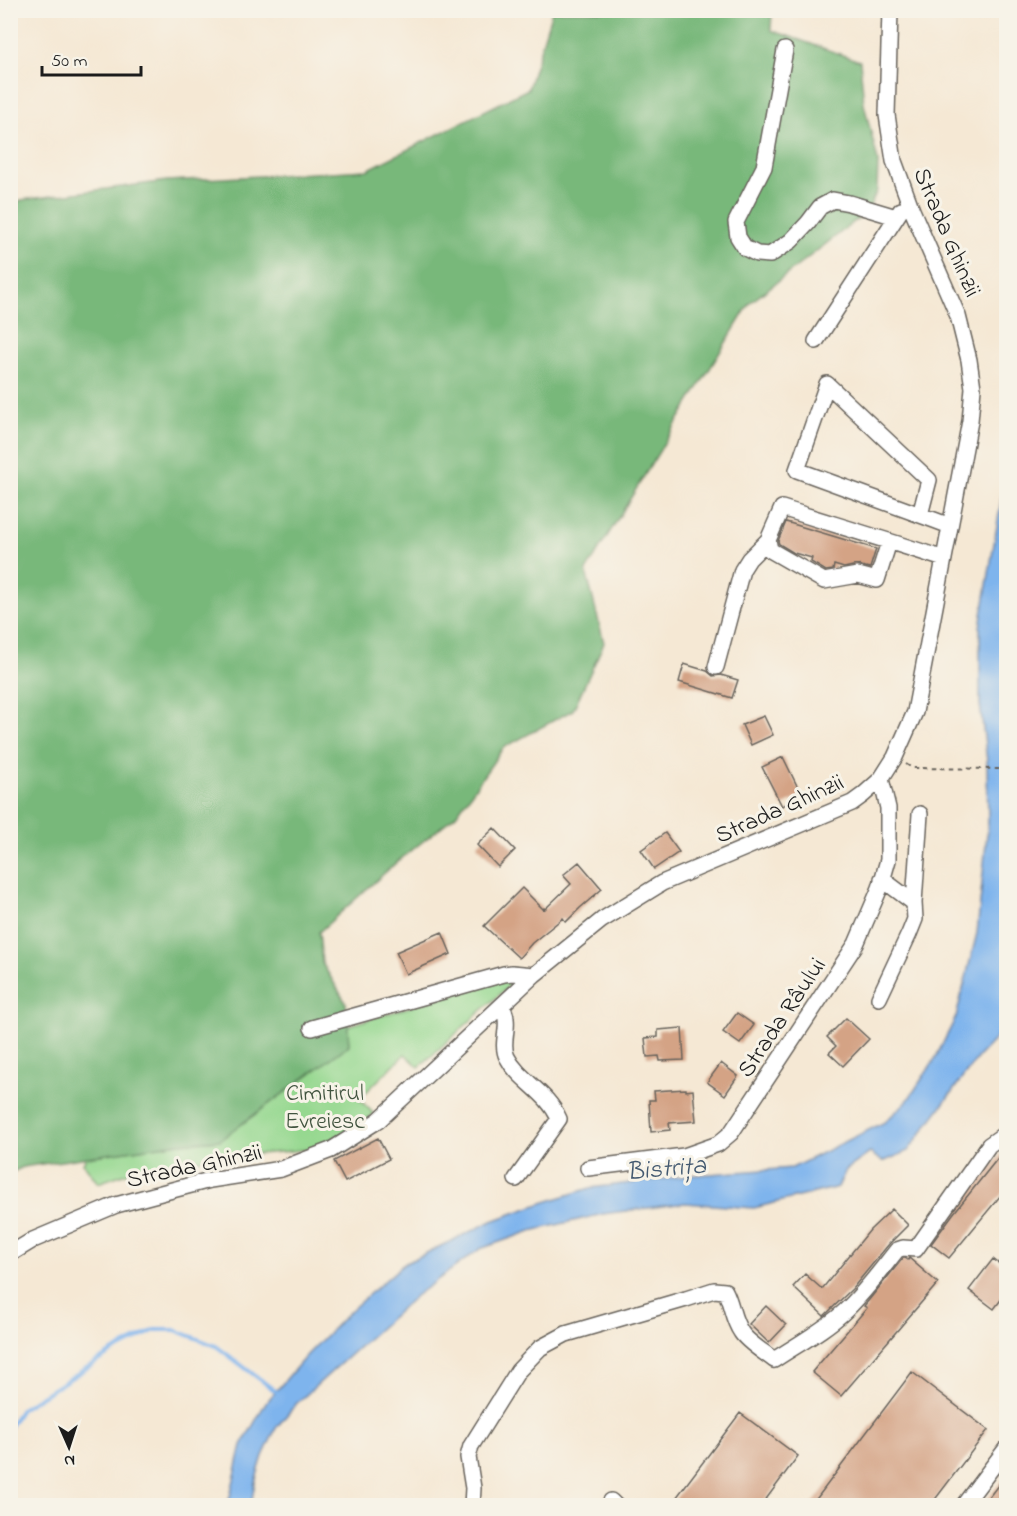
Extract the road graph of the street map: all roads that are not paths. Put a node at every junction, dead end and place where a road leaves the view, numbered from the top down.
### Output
1 (890, 10) edge
2 (785, 50) dead end
3 (908, 199) junction
4 (896, 217) junction
5 (816, 341) dead end
6 (920, 516) junction
7 (950, 525) junction
8 (768, 540) junction
9 (889, 542) junction
10 (944, 559) junction
11 (716, 667) dead end
12 (881, 779) junction
13 (920, 814) dead end
14 (882, 879) junction
15 (914, 903) junction
16 (534, 975) junction
17 (879, 998) dead end
18 (502, 1005) junction
19 (312, 1028) dead end
20 (1006, 1132) edge
21 (588, 1168) dead end
22 (516, 1179) dead end
23 (10, 1254) edge
24 (1006, 1449) edge
25 (472, 1506) edge
26 (963, 1506) edge

1 - 3 street, Strada Ghinzii
2 - 4 street
3 - 4 street
3 - 7 street, Strada Ghinzii
4 - 5 street
6 - 6 street
6 - 7 street
7 - 10 street, Strada Ghinzii
8 - 9 street
8 - 9 street
8 - 11 street
9 - 10 street
10 - 12 street, Strada Ghinzii
12 - 14 street, Strada Râului
12 - 16 street, Strada Ghinzii
13 - 15 street
14 - 15 street
14 - 21 street, Strada Râului
15 - 17 street
16 - 18 street, Strada Ghinzii
16 - 19 street
18 - 22 street
18 - 23 street, Strada Ghinzii
20 - 25 street
24 - 26 street

